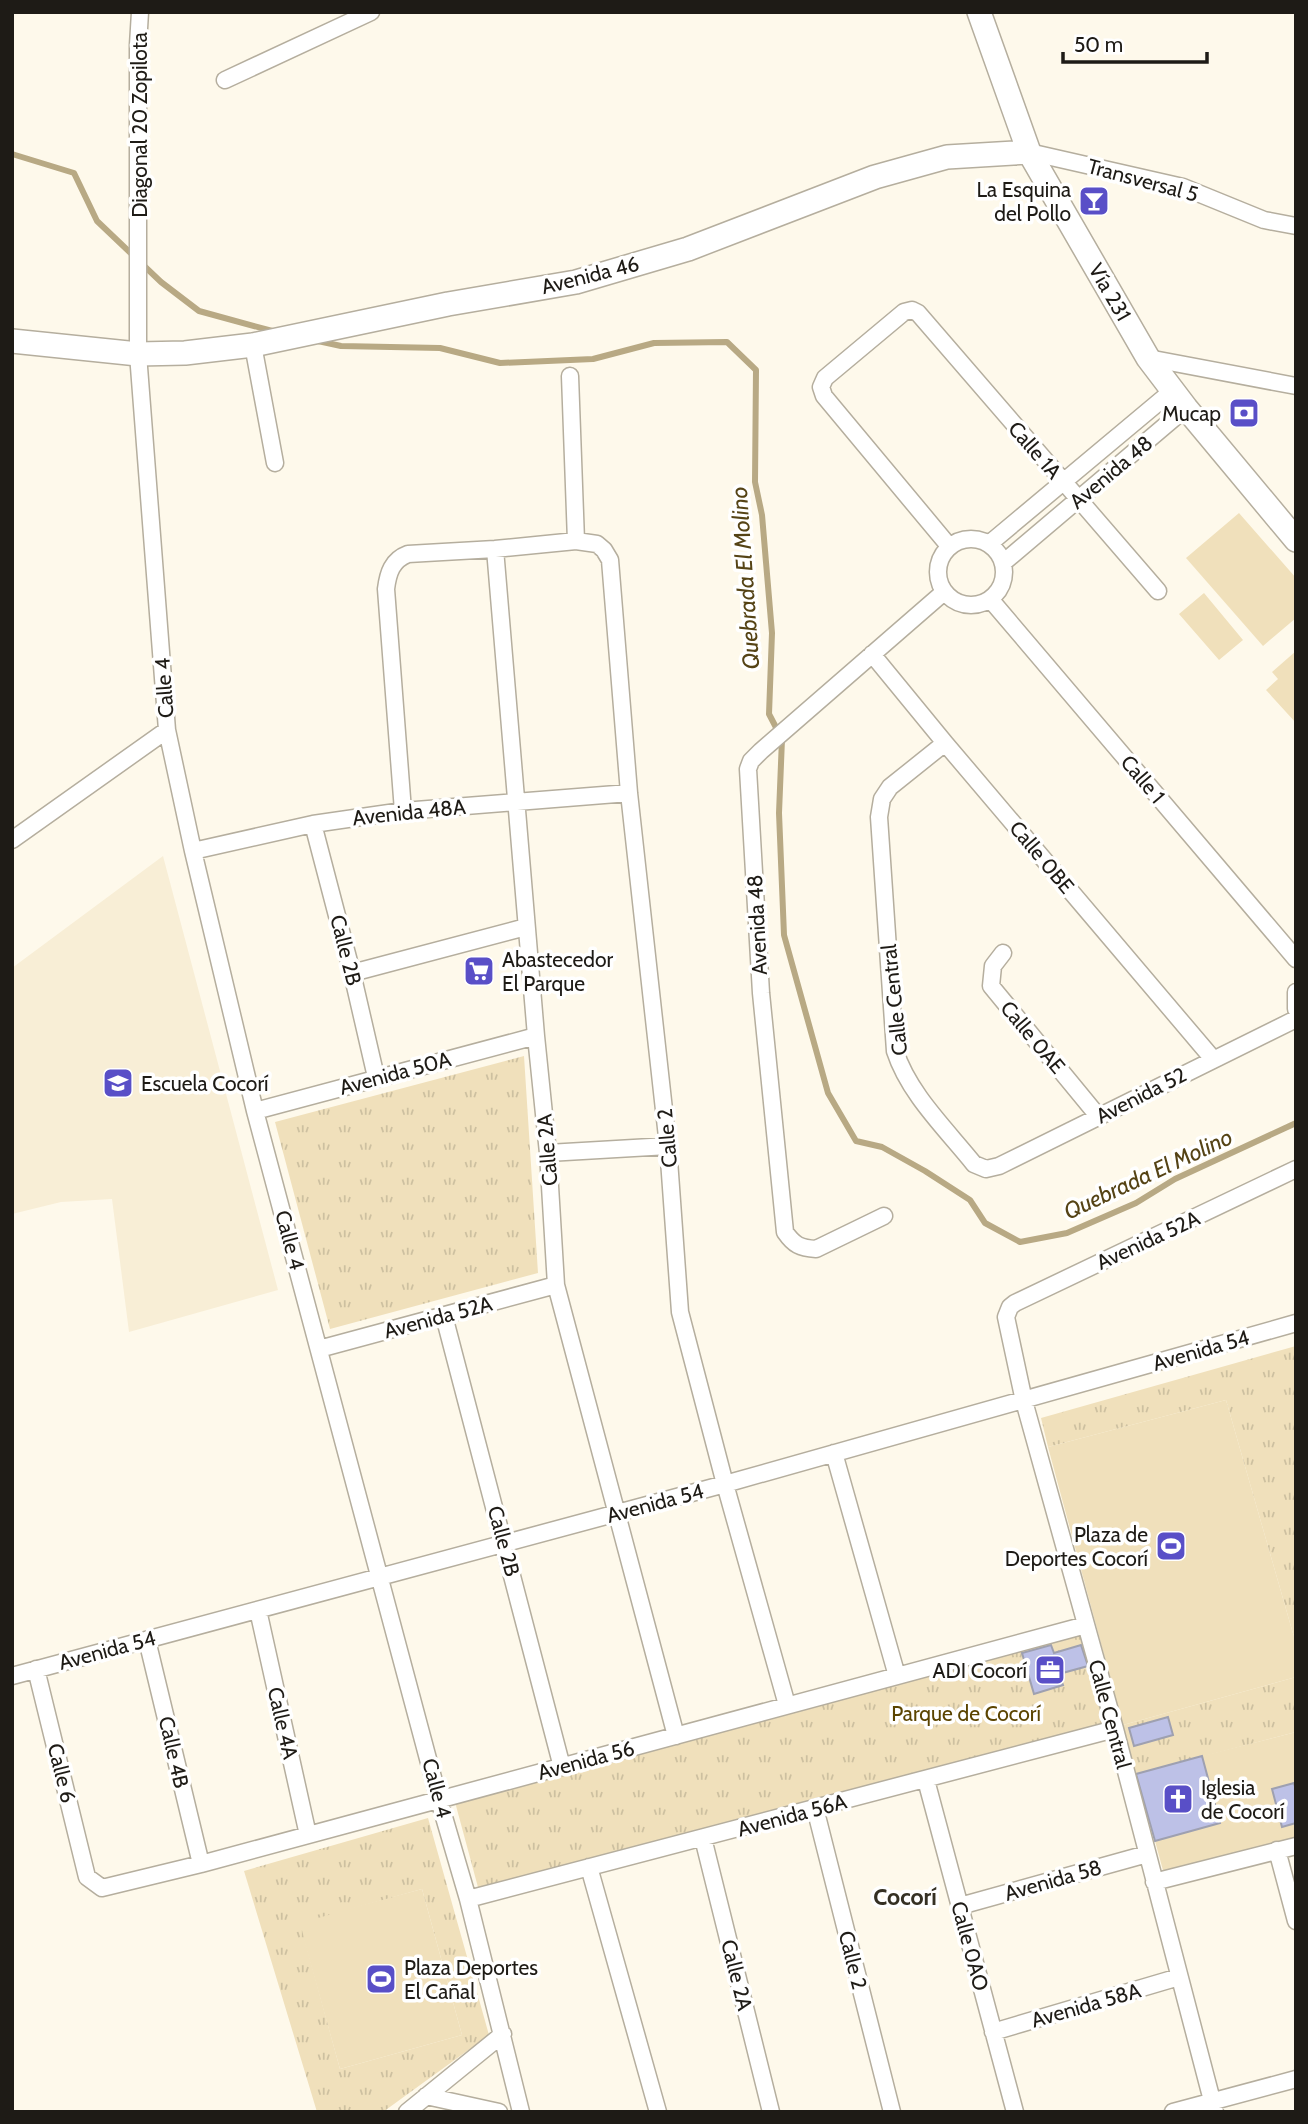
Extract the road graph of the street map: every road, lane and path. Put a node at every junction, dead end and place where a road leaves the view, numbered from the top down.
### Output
1 (140, 12) edge
2 (371, 12) edge
3 (979, 12) edge
4 (225, 80) dead end
5 (1030, 152) junction
6 (1296, 226) edge
7 (139, 285) joint
8 (12, 341) edge
9 (258, 344) junction
10 (138, 354) junction
11 (1148, 358) junction
12 (569, 376) dead end
13 (1296, 386) edge
14 (1179, 399) junction
15 (275, 463) dead end
16 (1063, 482) junction
17 (1078, 499) junction
18 (1293, 532) edge
19 (576, 541) junction
20 (989, 544) junction
21 (949, 547) junction
22 (495, 549) junction
23 (1003, 563) junction
24 (1157, 591) dead end
25 (944, 592) junction
26 (990, 599) junction
27 (872, 654) junction
28 (167, 730) junction
29 (945, 743) junction
30 (629, 793) junction
31 (516, 802) junction
32 (403, 811) junction
33 (313, 824) junction
34 (12, 840) edge
35 (193, 851) junction
36 (526, 927) junction
37 (1003, 953) dead end
38 (1296, 959) edge
39 (352, 973) junction
40 (1296, 992) edge
41 (1296, 1009) edge
42 (1296, 1018) edge
43 (536, 1036) junction
44 (1213, 1059) junction
45 (376, 1077) junction
46 (255, 1111) junction
47 (1098, 1116) junction
48 (668, 1146) junction
49 (548, 1153) junction
50 (985, 1169) joint
51 (1296, 1169) edge
52 (884, 1216) dead end
53 (556, 1285) junction
54 (443, 1316) junction
55 (1006, 1317) joint
56 (1296, 1323) edge
57 (319, 1349) junction
58 (1024, 1401) junction
59 (834, 1453) junction
60 (725, 1484) junction
61 (616, 1514) junction
62 (505, 1545) junction
63 (380, 1578) junction
64 (258, 1610) junction
65 (1086, 1625) junction
66 (147, 1640) junction
67 (36, 1670) junction
68 (12, 1676) edge
69 (897, 1676) junction
70 (787, 1705) junction
71 (1115, 1728) junction
72 (676, 1736) junction
73 (562, 1767) junction
74 (926, 1780) junction
75 (439, 1800) junction
76 (815, 1808) junction
77 (309, 1835) junction
78 (703, 1838) junction
79 (1296, 1846) edge
80 (1278, 1850) junction
81 (1147, 1854) junction
82 (201, 1864) junction
83 (589, 1867) junction
84 (87, 1877) joint
85 (1154, 1882) junction
86 (468, 1899) junction
87 (960, 1906) junction
88 (1296, 1921) edge
89 (1179, 1977) junction
90 (993, 2032) junction
91 (503, 2034) junction
92 (1296, 2079) edge
93 (426, 2096) junction
94 (1213, 2106) edge
95 (407, 2112) edge
96 (499, 2112) edge
97 (521, 2112) edge
98 (658, 2112) edge
99 (771, 2112) edge
100 (892, 2112) edge
101 (1015, 2112) edge
102 (1173, 2112) edge

1 - 7 street, Diagonal 20 Zopilota
2 - 4 street
3 - 5 street, Vía 231
5 - 6 street, Transversal 5
5 - 9 street, Avenida 46
5 - 11 street, Vía 231
7 - 10 street, Calle 4
8 - 10 street, Avenida 46
9 - 10 street, Avenida 46
9 - 15 street
10 - 28 street, Calle 4
11 - 13 street
11 - 14 street, Vía 231
12 - 19 street
14 - 16 street, Avenida 48
14 - 17 street, Avenida 48
14 - 18 street, Vía 231
16 - 17 street, Calle 1A
16 - 20 street, Avenida 48
16 - 21 street, Calle 1A
17 - 23 street, Avenida 48
17 - 24 street, Calle 1A
19 - 22 street
19 - 30 street, Calle 2
20 - 21 street
20 - 23 street
21 - 25 street
22 - 31 street, Calle 2A
22 - 32 street
23 - 26 street
25 - 26 street
25 - 27 street, Avenida 48
26 - 38 street, Calle 1
27 - 29 street, Calle 0BE
27 - 52 street, Avenida 48
28 - 34 street
28 - 35 street, Calle 4
29 - 44 street, Calle 0BE
29 - 50 street, Calle Central
30 - 31 street, Avenida 48A
30 - 48 street, Calle 2
31 - 32 street, Avenida 48A
31 - 36 street, Calle 2A
32 - 33 street, Avenida 48A
33 - 35 street, Avenida 48A
33 - 39 street, Calle 2B
35 - 46 street, Calle 4
36 - 39 street
36 - 43 street, Calle 2A
37 - 47 street, Calle 0AE
39 - 45 street, Calle 2B
40 - 41 street
42 - 44 street, Avenida 52
43 - 45 street, Avenida 50A
43 - 49 street, Calle 2A
44 - 47 street, Avenida 52
45 - 46 street, Avenida 50A
46 - 57 street, Calle 4
47 - 50 street, Avenida 52
48 - 49 street
48 - 60 street, Calle 2
49 - 53 street, Calle 2A
51 - 55 street, Avenida 52A
53 - 54 street, Avenida 52A
53 - 61 street, Calle 2A
54 - 57 street, Avenida 52A
54 - 62 street, Calle 2B
55 - 58 street, Calle Central
56 - 58 street, Avenida 54
57 - 63 street, Calle 4
58 - 59 street, Avenida 54
58 - 65 street, Calle Central
59 - 60 street, Avenida 54
59 - 69 street
60 - 61 street, Avenida 54
60 - 70 street, Calle 2
61 - 62 street, Avenida 54
61 - 72 street, Calle 2A
62 - 63 street, Avenida 54
62 - 73 street, Calle 2B
63 - 64 street, Avenida 54
63 - 75 street, Calle 4
64 - 66 street, Avenida 54
64 - 77 street, Calle 4A
65 - 69 street, Avenida 56
65 - 71 street, Calle Central
66 - 67 street, Avenida 54
66 - 82 street, Calle 4B
67 - 68 street, Avenida 54
67 - 84 street, Calle 6
69 - 70 street, Avenida 56
70 - 72 street, Avenida 56
71 - 74 street, Avenida 56A
71 - 81 street, Calle Central
72 - 73 street, Avenida 56
73 - 75 street, Avenida 56
74 - 76 street, Avenida 56A
74 - 87 street, Calle 0AO
75 - 77 street, Avenida 56
75 - 86 street, Calle 4
76 - 78 street, Avenida 56A
76 - 100 street, Calle 2
77 - 82 street, Avenida 56
78 - 83 street, Avenida 56A
78 - 99 street, Calle 2A
79 - 80 street
80 - 85 street
80 - 88 street
81 - 85 street, Calle Central
81 - 87 street, Avenida 58
82 - 84 street, Avenida 56
83 - 86 street, Avenida 56A
83 - 98 street
85 - 89 street, Calle Central
86 - 91 street, Calle 4
87 - 90 street, Calle 0AO
89 - 90 street, Avenida 58A
89 - 94 street, Calle Central
90 - 101 street, Calle 0AO
91 - 93 street
91 - 97 street, Calle 4
92 - 94 street
93 - 95 street
93 - 96 street
94 - 102 street

